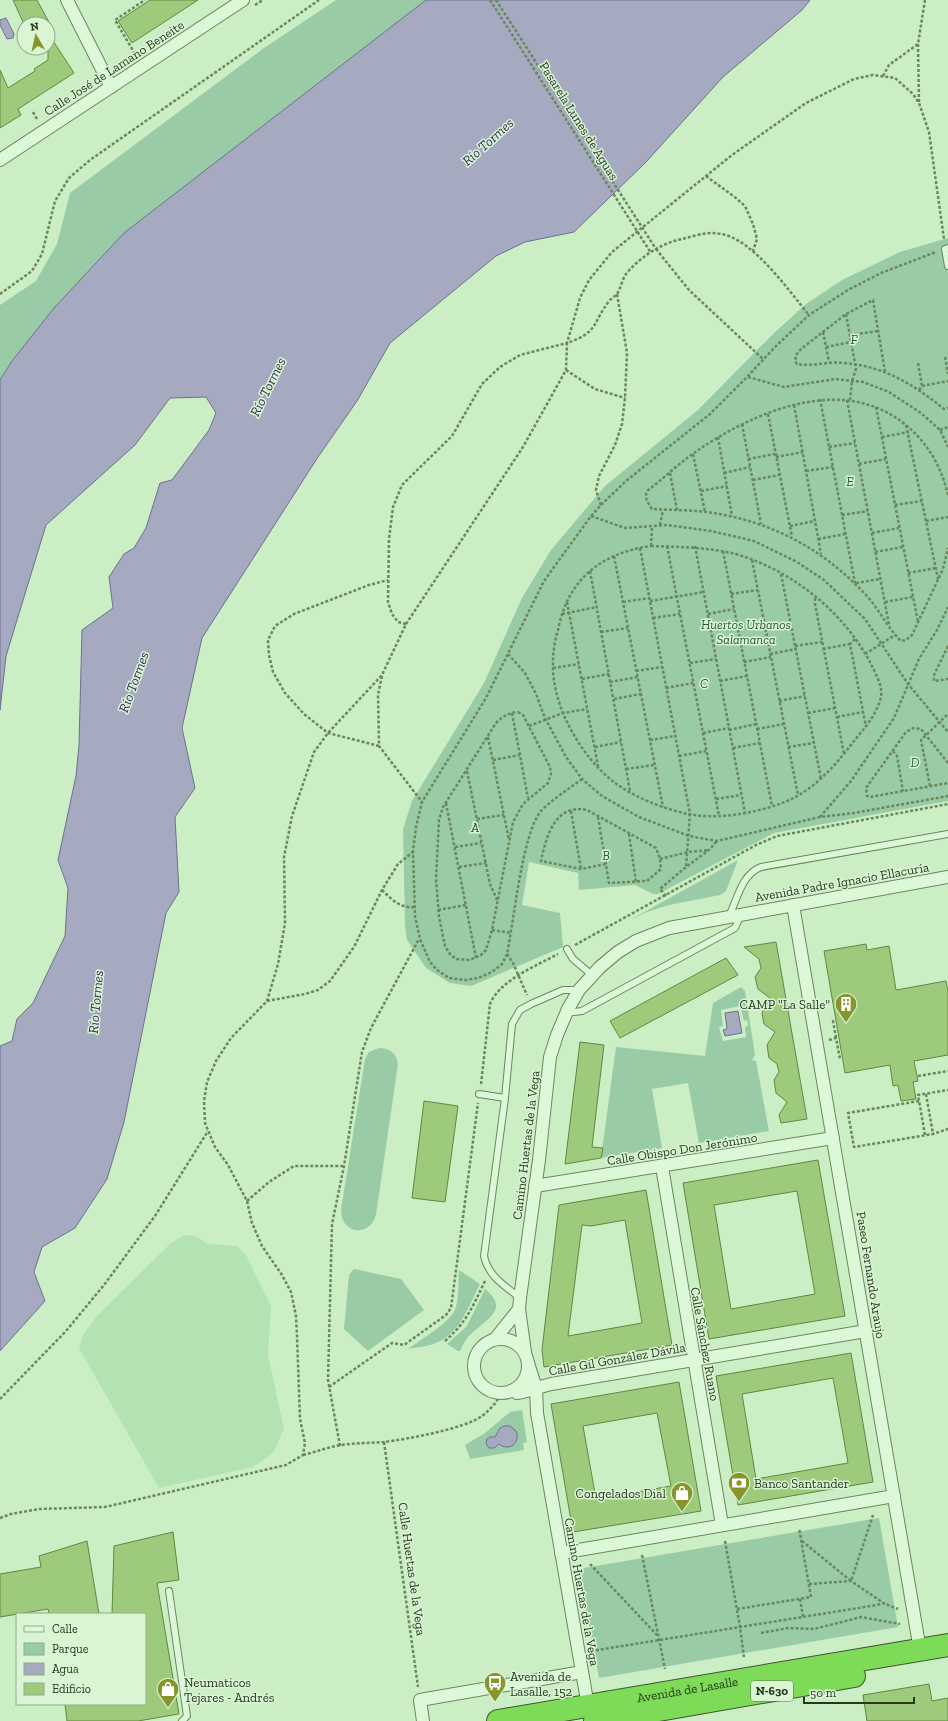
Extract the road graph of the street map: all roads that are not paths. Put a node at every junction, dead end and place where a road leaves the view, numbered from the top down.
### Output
1 (67, 0) edge
2 (243, 0) edge
3 (111, 87) junction
4 (0, 160) edge
5 (946, 248) edge
6 (948, 266) edge
7 (948, 834) edge
8 (948, 877) edge
9 (793, 905) junction
10 (735, 915) junction
11 (567, 949) dead end
12 (592, 975) junction
13 (579, 990) junction
14 (566, 1013) junction
15 (479, 1094) dead end
16 (505, 1098) junction
17 (834, 1138) junction
18 (662, 1167) junction
19 (535, 1186) junction
20 (519, 1304) junction
21 (866, 1331) junction
22 (495, 1339) junction
23 (526, 1358) junction
24 (694, 1360) junction
25 (536, 1388) junction
26 (508, 1393) junction
27 (537, 1413) junction
28 (894, 1496) junction
29 (722, 1525) junction
30 (561, 1553) junction
31 (169, 1591) dead end
32 (948, 1645) edge
33 (920, 1650) junction
34 (948, 1660) edge
35 (582, 1672) junction
36 (592, 1714) edge
37 (182, 1721) edge
38 (423, 1721) edge
39 (498, 1721) edge

1 - 3 street
2 - 3 street, Calle José de Lamano Beneite
3 - 4 street, Calle José de Lamano Beneite
5 - 6 lane
7 - 10 lane
8 - 9 street, Avenida Padre Ignacio Ellacuría
9 - 10 street, Avenida Padre Ignacio Ellacuría
9 - 17 street, Paseo Fernando Araujo
10 - 12 street, Avenida Padre Ignacio Ellacuría
10 - 14 lane, Avenida Padre Ignacio Ellacuría
11 - 12 lane
12 - 13 street, Avenida Padre Ignacio Ellacuría
13 - 14 street, Camino Huertas de la Vega
13 - 16 lane
14 - 19 street, Camino Huertas de la Vega
15 - 16 lane
16 - 20 lane
17 - 18 street, Calle Obispo Don Jerónimo
17 - 21 street, Paseo Fernando Araujo
18 - 19 street, Calle Obispo Don Jerónimo
18 - 24 street, Calle Sánchez Ruano
19 - 20 street, Camino Huertas de la Vega
20 - 22 street
20 - 23 street, Camino Huertas de la Vega
21 - 24 street, Calle Gil González Dávila
21 - 28 street, Paseo Fernando Araujo
22 - 23 street
22 - 26 street
23 - 25 street, Camino Huertas de la Vega
23 - 26 street
24 - 25 street, Calle Gil González Dávila
24 - 29 street, Calle Sánchez Ruano
25 - 26 street, Calle Gil González Dávila
25 - 27 street, Camino Huertas de la Vega
26 - 27 street, Camino Huertas de la Vega
27 - 30 street, Camino Huertas de la Vega
28 - 29 street
28 - 33 street, Paseo Fernando Araujo
29 - 30 street
30 - 35 street, Camino Huertas de la Vega
31 - 37 lane
32 - 33 highway, Avenida de Lasalle / N-630
33 - 36 highway, Avenida de Lasalle / N-630
34 - 36 highway, Avenida de Lasalle / N-630
35 - 36 street, Camino Huertas de la Vega
35 - 38 street
36 - 39 highway, Avenida de Lasalle / N-630

